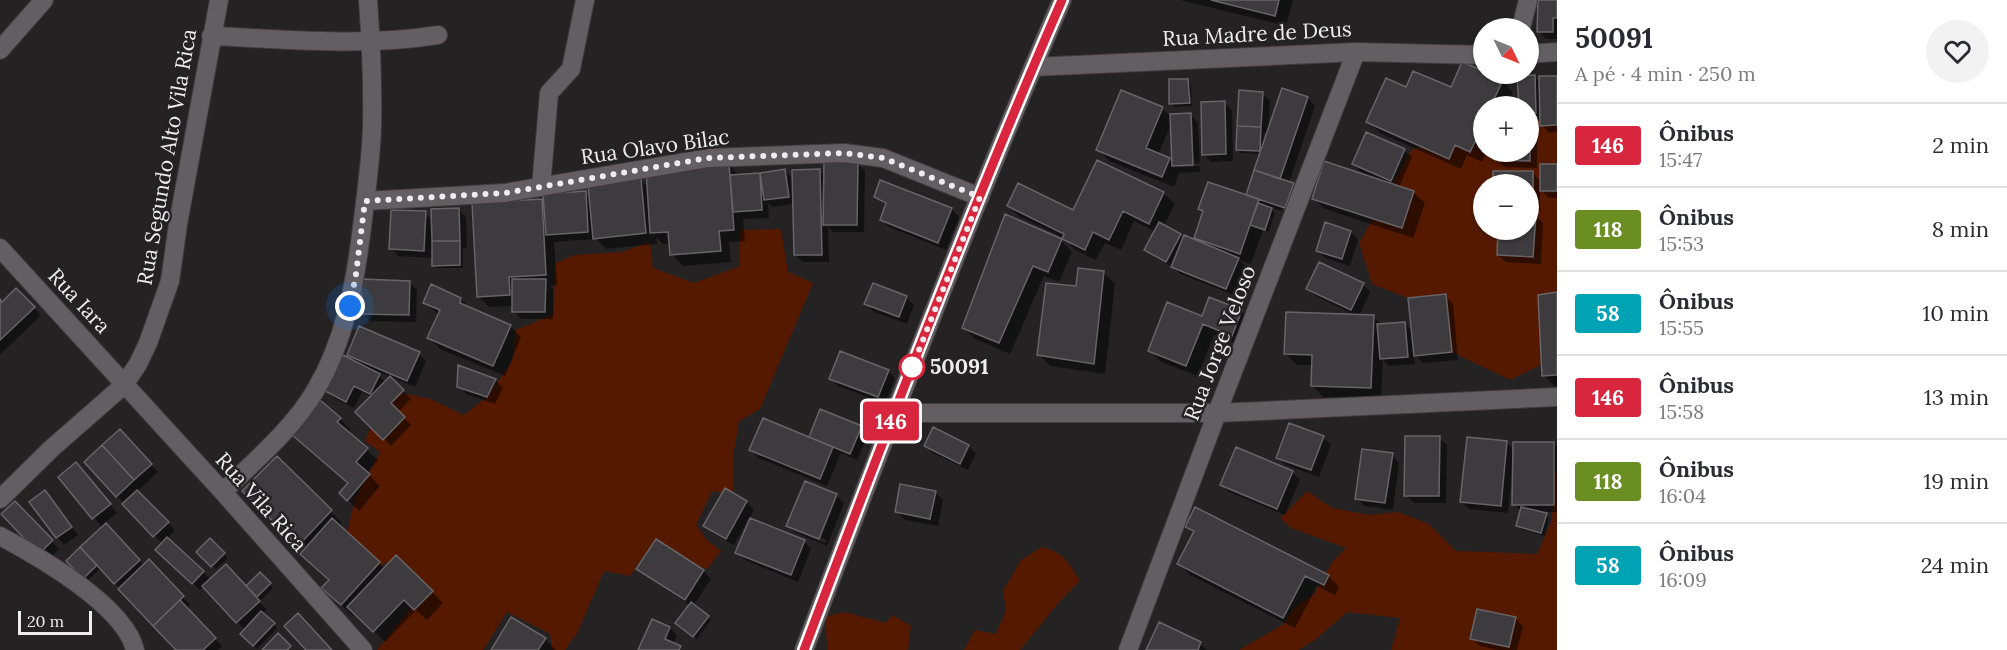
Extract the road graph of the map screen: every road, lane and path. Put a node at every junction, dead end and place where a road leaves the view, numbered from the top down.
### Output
1 (44, 0) edge
2 (219, 0) edge
3 (368, 0) edge
4 (585, 0) edge
5 (1062, 0) edge
6 (1528, 0) edge
7 (1524, 18) edge
8 (438, 35) dead end
9 (211, 36) junction
10 (371, 41) junction
11 (0, 50) edge
12 (1356, 52) junction
13 (1557, 52) edge
14 (1539, 53) edge
15 (1473, 55) edge
16 (1033, 67) junction
17 (541, 187) junction
18 (980, 197) junction
19 (365, 201) junction
20 (0, 248) edge
21 (124, 385) junction
22 (1557, 397) edge
23 (894, 413) junction
24 (1217, 413) junction
25 (223, 492) junction
26 (0, 499) edge
27 (0, 536) edge
28 (135, 650) edge
29 (363, 650) edge
30 (804, 650) edge
31 (1128, 650) edge

1 - 11 street
2 - 9 street, Rua Segundo Alto Vila Rica
3 - 10 street
4 - 17 street
5 - 16 street
6 - 7 street
8 - 10 street
9 - 10 street
9 - 21 street, Rua Segundo Alto Vila Rica
10 - 19 street
12 - 15 street, Rua Madre de Deus
12 - 16 street, Rua Madre de Deus
12 - 24 street, Rua Jorge Veloso
13 - 14 street
16 - 18 street
17 - 18 street, Rua Olavo Bilac
17 - 19 street, Rua Olavo Bilac
18 - 23 street
19 - 25 street
20 - 21 street, Rua Iara
21 - 25 street, Rua Vila Rica
21 - 26 street, Rua Segundo Alto Vila Rica
22 - 24 street
23 - 24 street
23 - 30 street
24 - 31 street, Rua Jorge Veloso
25 - 29 street, Rua Vila Rica
27 - 28 street

